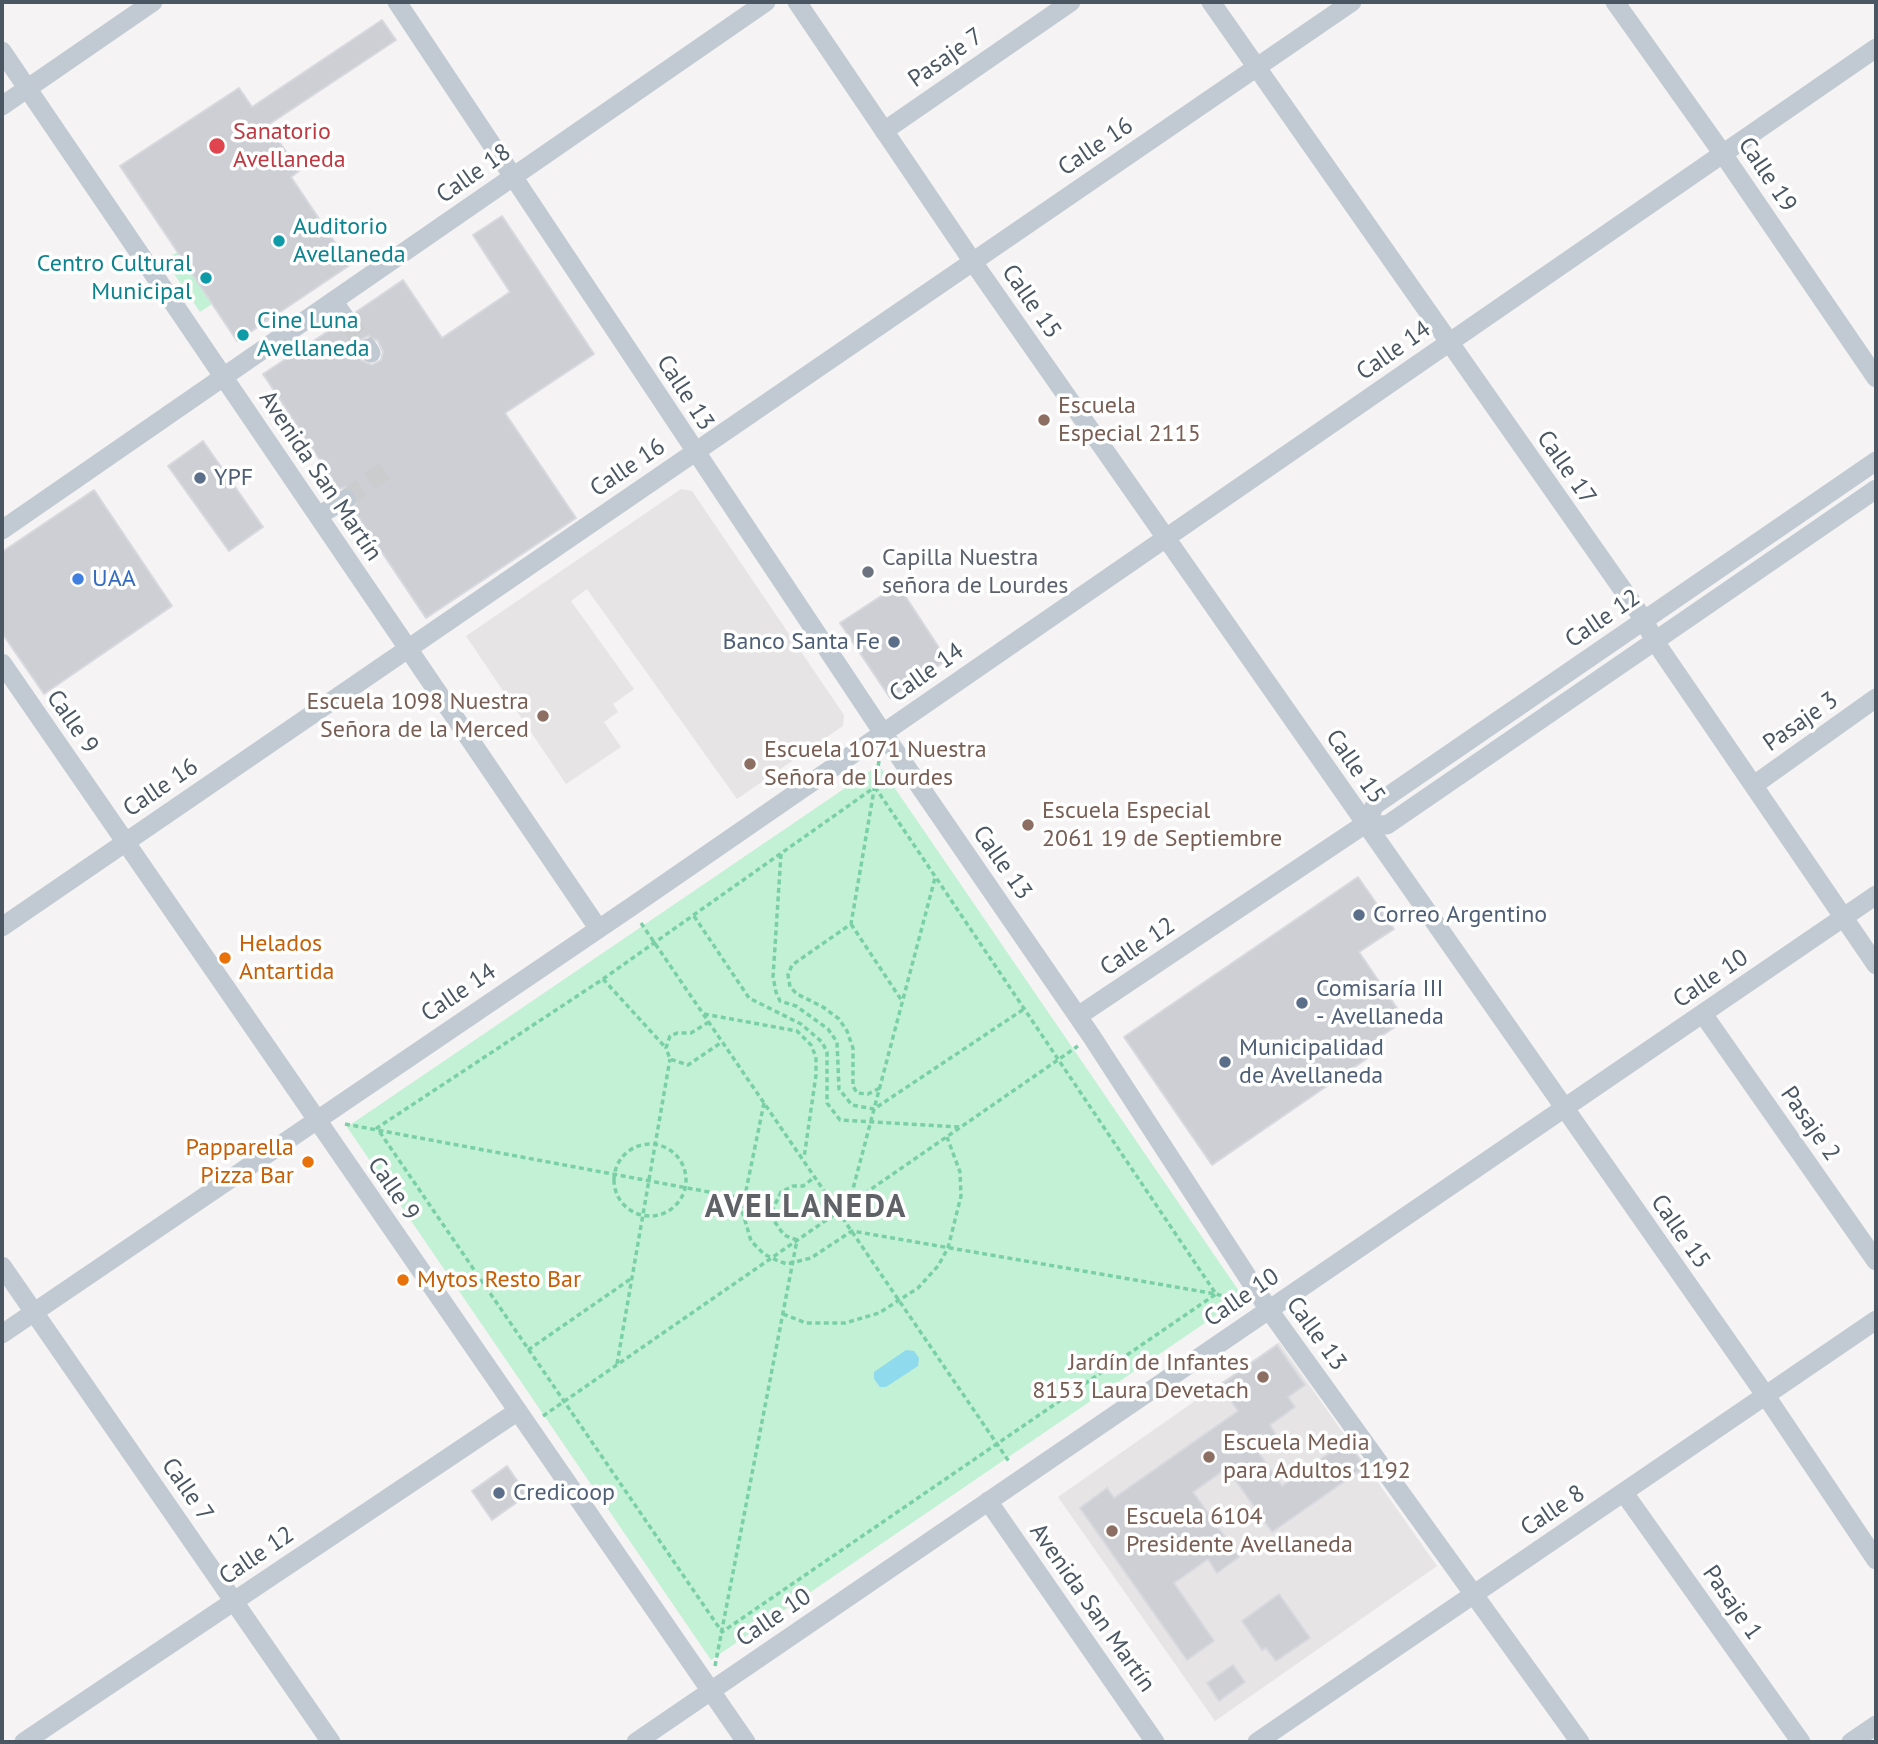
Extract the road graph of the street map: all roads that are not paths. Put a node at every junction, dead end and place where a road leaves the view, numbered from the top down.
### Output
1 (153, 2) edge
2 (397, 2) edge
3 (766, 2) edge
4 (797, 2) edge
5 (1071, 2) edge
6 (1211, 2) edge
7 (1352, 2) edge
8 (1615, 2) edge
9 (1876, 48) edge
10 (2, 51) edge
11 (1254, 68) junction
12 (27, 89) junction
13 (2, 106) edge
14 (884, 131) junction
15 (1723, 153) junction
16 (513, 177) junction
17 (973, 262) junction
18 (333, 301) junction
19 (346, 318) tunnel mouth
20 (1447, 344) junction
21 (223, 377) junction
22 (1876, 378) edge
23 (695, 453) junction
24 (1876, 461) edge
25 (1876, 489) edge
26 (346, 499) tunnel mouth
27 (318, 516) junction
28 (2, 530) edge
29 (1166, 538) junction
30 (1644, 620) junction
31 (1654, 640) junction
32 (408, 649) junction
33 (2, 663) edge
34 (1876, 698) edge
35 (883, 733) junction
36 (1754, 785) junction
37 (1365, 824) junction
38 (125, 842) junction
39 (1876, 895) edge
40 (1842, 918) junction
41 (2, 927) edge
42 (598, 928) junction
43 (1876, 965) edge
44 (1703, 1014) junction
45 (1077, 1017) junction
46 (1564, 1109) junction
47 (315, 1119) junction
48 (1876, 1261) edge
49 (2, 1266) edge
50 (1269, 1310) junction
51 (33, 1312) junction
52 (1876, 1320) edge
53 (2, 1334) edge
54 (1766, 1396) junction
55 (523, 1419) junction
56 (1624, 1493) junction
57 (988, 1502) junction
58 (1876, 1560) edge
59 (1474, 1595) junction
60 (234, 1601) junction
61 (711, 1690) junction
62 (1876, 1725) edge
63 (24, 1742) edge
64 (331, 1742) edge
65 (636, 1742) edge
66 (746, 1742) edge
67 (1155, 1742) edge
68 (1257, 1742) edge
69 (1580, 1742) edge
70 (1801, 1742) edge
71 (1850, 1742) edge

1 - 12 street
2 - 16 street, Calle 13
3 - 16 street, Calle 18
4 - 14 street, Calle 15
5 - 14 street, Pasaje 7
6 - 11 street, Calle 17
7 - 11 street, Calle 16
8 - 15 street, Calle 19
9 - 15 street, Calle 14
10 - 12 street, Avenida San Martín
11 - 17 street, Calle 16
11 - 20 street, Calle 17
12 - 13 street
12 - 21 street, Avenida San Martín
14 - 17 street, Calle 15
15 - 20 street, Calle 14
15 - 22 street, Calle 19
16 - 18 street, Calle 18
16 - 23 street, Calle 13
17 - 23 street, Calle 16
17 - 29 street, Calle 15
18 - 19 street
18 - 21 street, Calle 18
20 - 29 street, Calle 14
20 - 30 street, Calle 17
21 - 27 street, Avenida San Martín
21 - 28 street, Calle 18
23 - 32 street, Calle 16
23 - 35 street, Calle 13
24 - 30 street, Calle 12
25 - 31 street, Calle 12
26 - 27 street
27 - 32 street, Avenida San Martín
29 - 35 street, Calle 14
29 - 37 street, Calle 15
30 - 31 street, Calle 17
30 - 37 street, Calle 12
31 - 36 street, Calle 17
31 - 37 street, Calle 12
32 - 38 street, Calle 16
32 - 42 street, Avenida San Martín
33 - 38 street, Calle 9
34 - 36 street, Pasaje 3
35 - 42 street, Calle 14
35 - 45 street, Calle 13
36 - 40 street, Calle 17
37 - 45 street, Calle 12
37 - 46 street, Calle 15
38 - 41 street, Calle 16
38 - 47 street, Calle 9
39 - 40 street, Calle 10
40 - 43 street, Calle 17
40 - 44 street, Calle 10
42 - 47 street, Calle 14
44 - 46 street, Calle 10
44 - 48 street, Pasaje 2
45 - 50 street, Calle 13
46 - 50 street, Calle 10
46 - 54 street, Calle 15
47 - 51 street, Calle 14
47 - 55 street, Calle 9
49 - 51 street, Calle 7
50 - 57 street, Calle 10
50 - 59 street, Calle 13
51 - 53 street, Calle 14
51 - 60 street, Calle 7
52 - 54 street, Calle 8
54 - 56 street, Calle 8
54 - 58 street, Calle 15
55 - 60 street, Calle 12
55 - 61 street, Calle 9
56 - 59 street, Calle 8
56 - 70 street, Pasaje 1
57 - 61 street, Calle 10
57 - 67 street, Avenida San Martín
59 - 68 street, Calle 8
59 - 69 street, Calle 13
60 - 63 street, Calle 12
60 - 64 street, Calle 7
61 - 65 street, Calle 10
61 - 66 street, Calle 9
62 - 71 street

